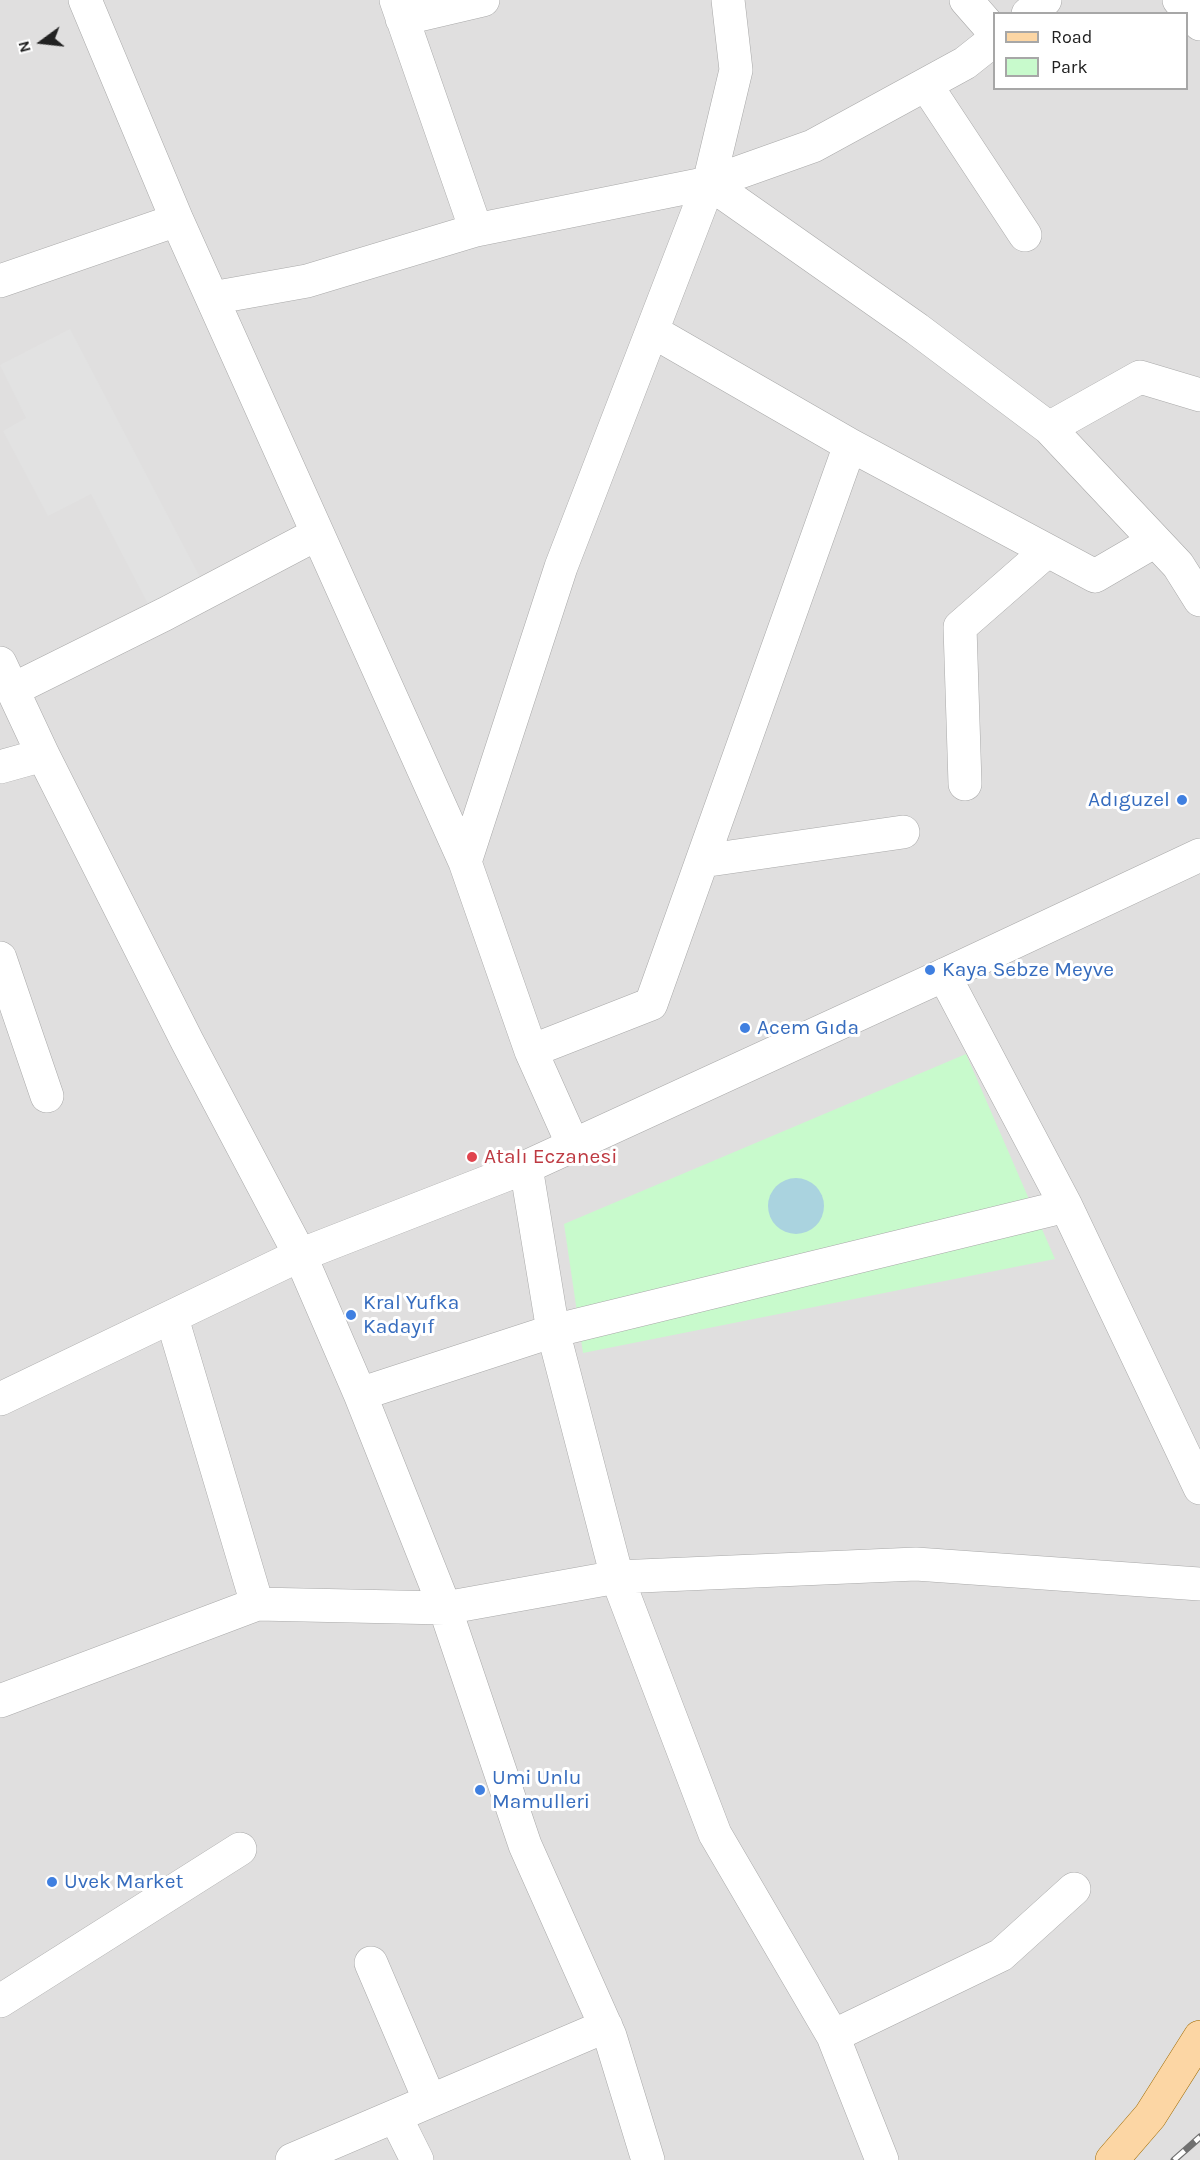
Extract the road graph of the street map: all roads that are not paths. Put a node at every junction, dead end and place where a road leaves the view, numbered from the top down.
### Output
1 (85, 0) edge
2 (483, 0) edge
3 (728, 0) edge
4 (966, 0) edge
5 (1045, 0) edge
6 (1179, 0) edge
7 (399, 10) edge
8 (1030, 12) edge
9 (1200, 24) edge
10 (993, 31) edge
11 (993, 41) edge
12 (926, 85) junction
13 (709, 183) junction
14 (177, 220) junction
15 (477, 230) junction
16 (1025, 235) dead end
17 (0, 281) edge
18 (212, 298) junction
19 (652, 331) junction
20 (1200, 395) edge
21 (1049, 428) junction
22 (850, 445) junction
23 (317, 534) junction
24 (1155, 541) junction
25 (1047, 551) junction
26 (1200, 600) edge
27 (6, 676) edge
28 (43, 755) junction
29 (0, 767) edge
30 (965, 784) dead end
31 (903, 832) dead end
32 (1200, 855) edge
33 (702, 861) junction
34 (465, 862) junction
35 (0, 958) edge
36 (944, 975) junction
37 (531, 1051) junction
38 (47, 1096) dead end
39 (573, 1145) junction
40 (526, 1167) junction
41 (1066, 1206) junction
42 (300, 1255) junction
43 (172, 1318) junction
44 (553, 1331) junction
45 (360, 1394) junction
46 (0, 1399) edge
47 (1200, 1488) edge
48 (617, 1577) junction
49 (1200, 1584) edge
50 (257, 1604) junction
51 (445, 1608) junction
52 (0, 1701) edge
53 (240, 1849) dead end
54 (1074, 1889) dead end
55 (371, 1963) dead end
56 (0, 2001) edge
57 (606, 2026) junction
58 (833, 2036) junction
59 (1200, 2037) edge
60 (430, 2101) junction
61 (395, 2116) junction
62 (292, 2160) edge
63 (417, 2160) edge
64 (648, 2160) edge
65 (882, 2160) edge
66 (1112, 2160) edge

1 - 14 street
2 - 7 street
3 - 13 street
4 - 10 street
5 - 8 street
6 - 9 street
7 - 15 street
11 - 12 street
12 - 13 street
12 - 16 street
13 - 15 street
13 - 19 street
13 - 21 street
14 - 17 street
14 - 18 street
15 - 18 street
18 - 23 street
19 - 22 street
19 - 34 street
20 - 21 street
21 - 24 street
22 - 25 street
22 - 33 street
23 - 27 street
23 - 34 street
24 - 25 street
24 - 26 street
25 - 30 street
27 - 28 street
28 - 29 street
28 - 42 street
31 - 33 street
32 - 36 street
33 - 37 street
34 - 37 street
35 - 38 street
36 - 39 street
36 - 41 street
37 - 39 street
39 - 40 street
40 - 42 street
40 - 44 street
41 - 44 street
41 - 47 street
42 - 43 street
42 - 45 street
43 - 46 street
43 - 50 street
44 - 45 street
44 - 48 street
45 - 51 street
48 - 49 street
48 - 51 street
48 - 58 street
50 - 51 street
50 - 52 street
51 - 57 street
53 - 56 street
54 - 58 street
55 - 60 street
57 - 60 street
57 - 64 street
58 - 65 street
59 - 66 main road
60 - 61 street
61 - 62 street
61 - 63 street

